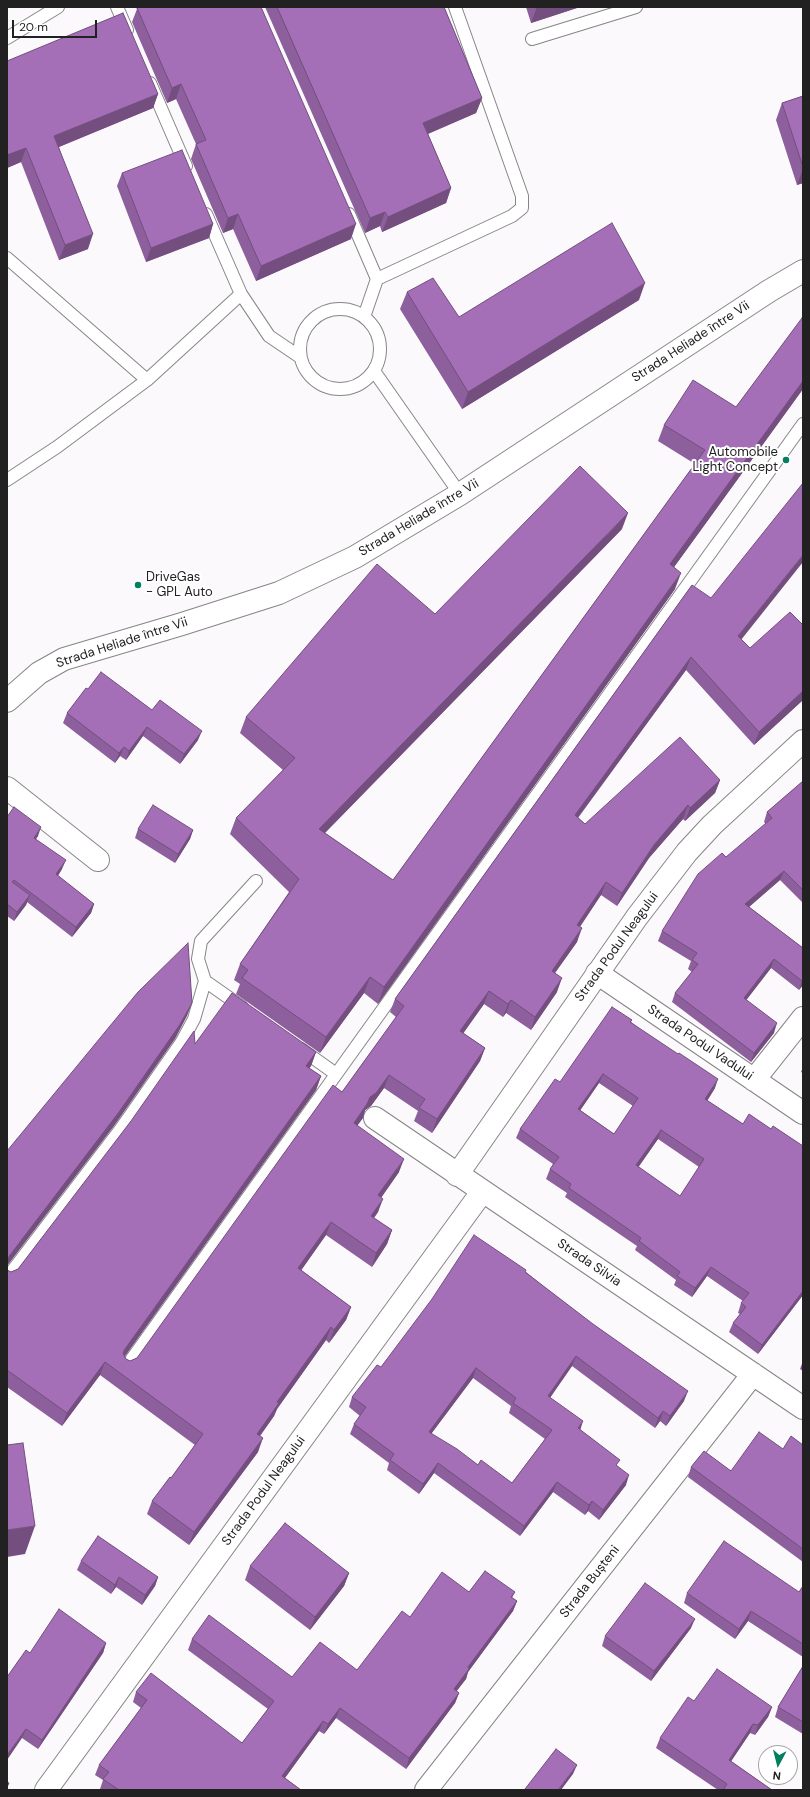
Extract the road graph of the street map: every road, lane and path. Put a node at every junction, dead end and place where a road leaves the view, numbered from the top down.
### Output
1 (58, 7) edge
2 (117, 7) edge
3 (455, 7) edge
4 (636, 7) edge
5 (7, 38) edge
6 (532, 40) dead end
7 (133, 43) edge
8 (145, 72) edge
9 (191, 179) edge
10 (342, 200) edge
11 (201, 201) edge
12 (7, 258) edge
13 (803, 271) edge
14 (378, 279) junction
15 (241, 294) junction
16 (364, 317) junction
17 (300, 357) junction
18 (374, 371) junction
19 (147, 380) junction
20 (803, 424) edge
21 (7, 480) edge
22 (460, 494) junction
23 (7, 701) edge
24 (803, 741) edge
25 (7, 788) edge
26 (98, 860) dead end
27 (256, 881) dead end
28 (597, 973) junction
29 (205, 981) junction
30 (249, 1012) edge
31 (803, 1018) edge
32 (292, 1043) edge
33 (336, 1074) junction
34 (754, 1080) junction
35 (803, 1113) edge
36 (375, 1118) dead end
37 (457, 1175) junction
38 (482, 1192) junction
39 (7, 1278) edge
40 (126, 1367) edge
41 (753, 1374) junction
42 (803, 1408) edge
43 (46, 1790) edge
44 (426, 1790) edge

1 - 5 lane
2 - 7 lane
3 - 14 lane
4 - 6 lane
8 - 9 lane
10 - 14 lane
11 - 15 lane
12 - 19 lane
13 - 22 street, Strada Heliade între Vii
14 - 16 lane
15 - 17 lane
15 - 19 lane
16 - 17 lane
16 - 18 lane
17 - 18 lane
18 - 22 lane
19 - 21 lane
20 - 33 lane
22 - 23 street, Strada Heliade între Vii
24 - 28 street, Strada Podul Neagului
25 - 26 street
27 - 29 lane
28 - 34 street, Strada Podul Vadului
28 - 37 street, Strada Podul Neagului
29 - 30 lane
29 - 39 lane
31 - 34 street
32 - 33 lane
33 - 40 lane
34 - 35 street, Strada Podul Vadului
36 - 37 street, Strada Silvia
37 - 38 street, Strada Silvia
38 - 41 street, Strada Silvia
38 - 43 street, Strada Podul Neagului
41 - 42 street, Strada Silvia
41 - 44 street, Strada Bușteni

